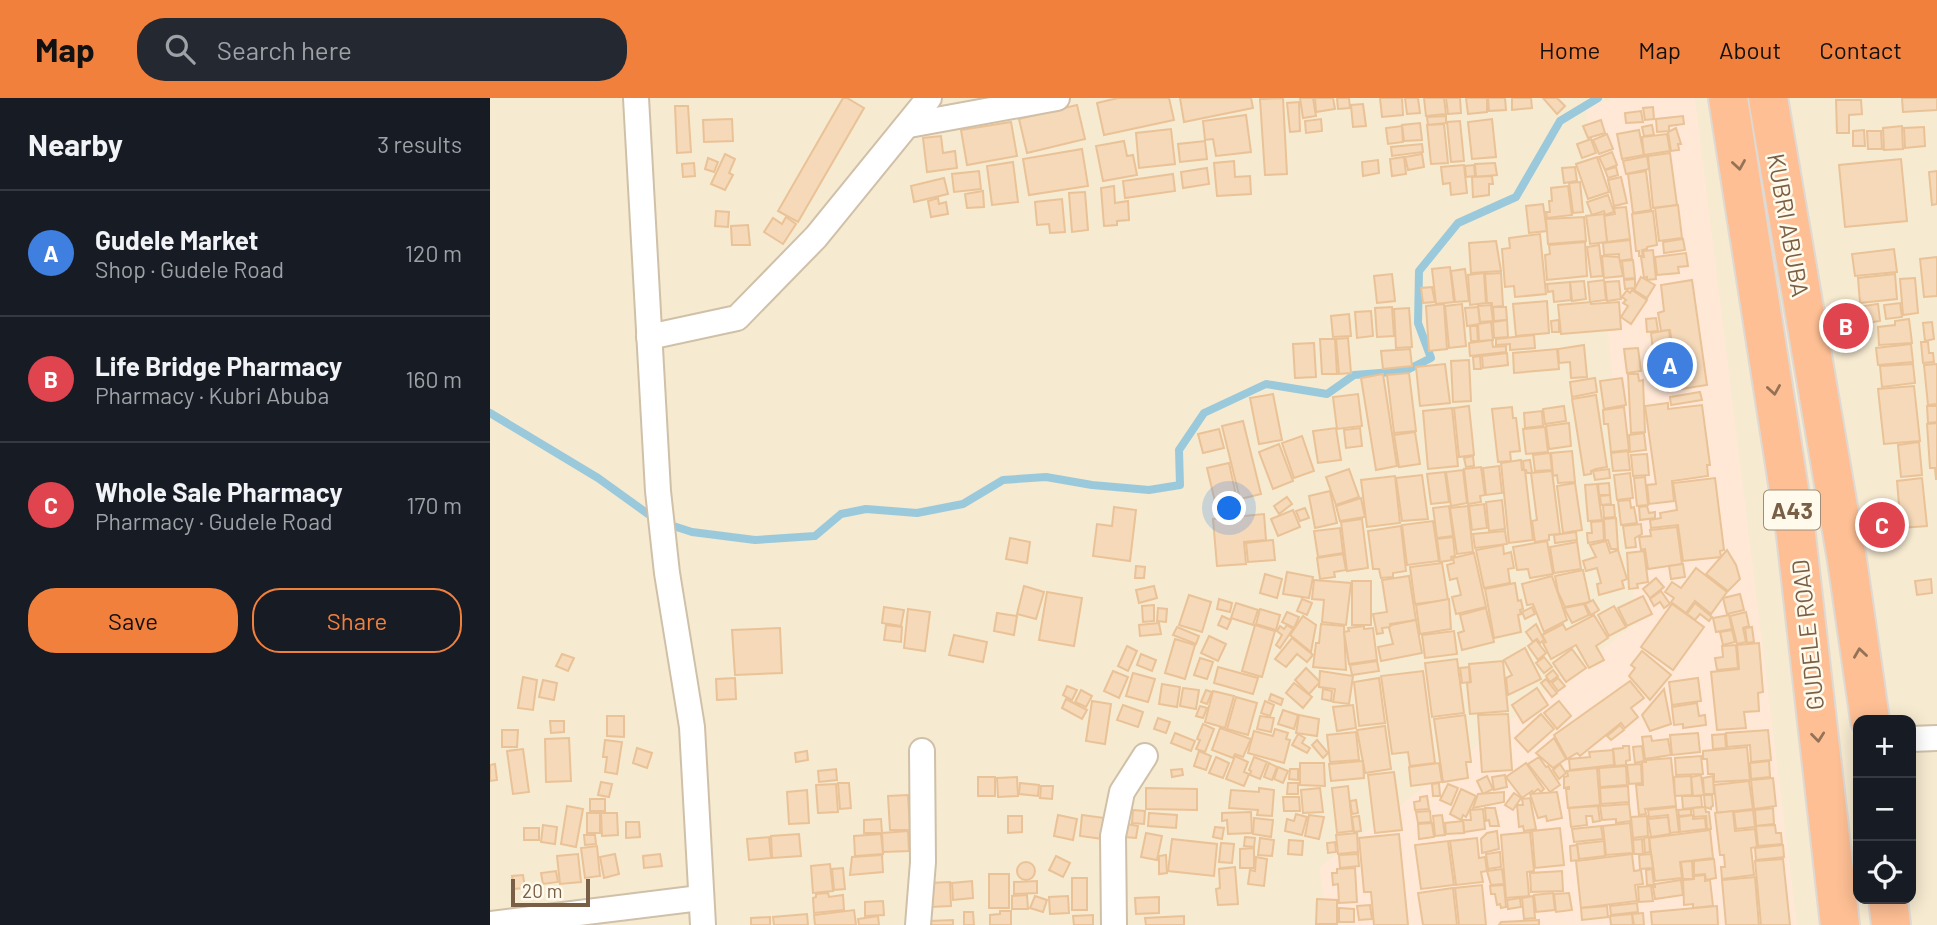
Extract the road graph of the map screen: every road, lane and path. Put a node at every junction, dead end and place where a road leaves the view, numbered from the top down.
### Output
1 (636, 98) edge
2 (929, 98) edge
3 (1057, 98) edge
4 (1728, 98) edge
5 (1768, 98) edge
6 (909, 125) junction
7 (649, 337) junction
8 (1832, 475) joint
9 (1869, 715) edge
10 (1937, 738) edge
11 (1916, 739) edge
12 (922, 751) dead end
13 (1145, 756) dead end
14 (700, 898) junction
15 (1889, 904) edge
16 (490, 924) edge
17 (703, 925) edge
18 (918, 925) edge
19 (1114, 925) edge
20 (1840, 925) edge
21 (1891, 925) edge

1 - 7 street
2 - 6 street
3 - 6 street
4 -> 20 highway, GUDELE ROAD / A43
5 - 8 highway, KUBRI ABUBA / A43
6 - 7 street
7 - 14 street
9 -> 8 highway, GUDELE ROAD / A43
10 - 11 street
12 - 18 street
13 - 19 street
14 - 16 street
14 - 17 street
15 - 21 highway

